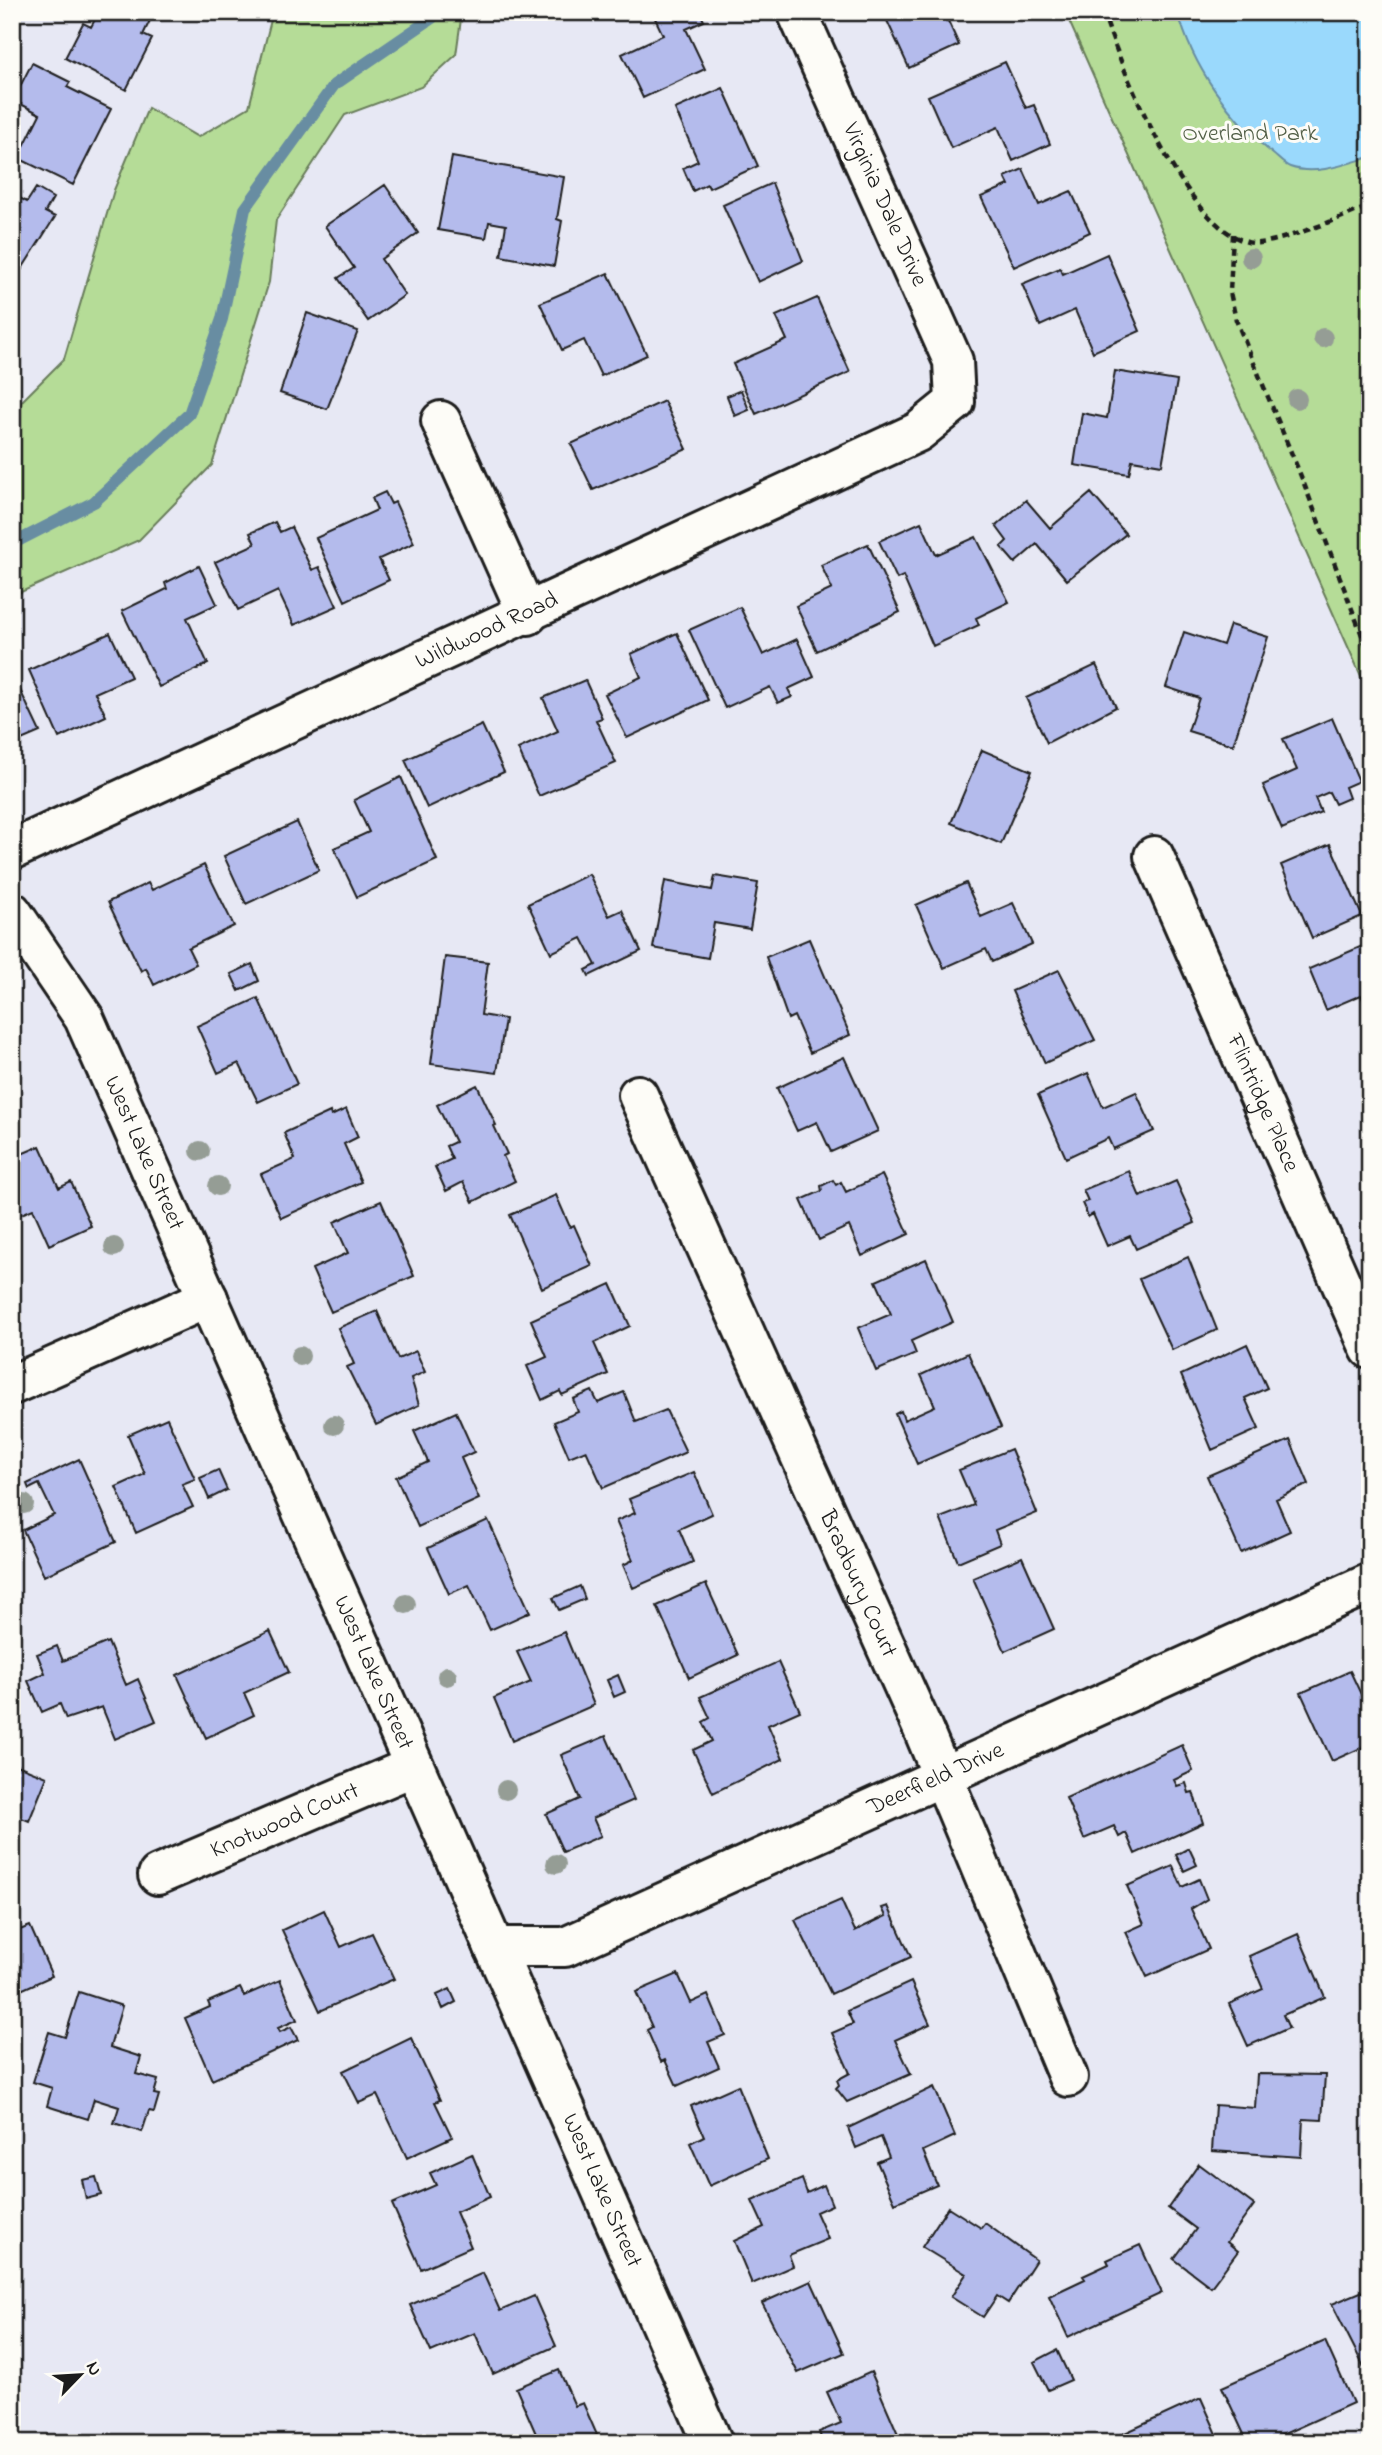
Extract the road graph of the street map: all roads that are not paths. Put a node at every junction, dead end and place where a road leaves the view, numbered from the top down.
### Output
1 (797, 12) edge
2 (955, 402) joint
3 (441, 422) dead end
4 (528, 615) junction
5 (12, 850) edge
6 (1154, 856) dead end
7 (12, 912) edge
8 (638, 1095) dead end
9 (208, 1298) junction
10 (1370, 1349) edge
11 (12, 1385) edge
12 (1370, 1583) edge
13 (412, 1767) junction
14 (943, 1775) junction
15 (158, 1875) dead end
16 (494, 1947) junction
17 (1068, 2077) dead end
18 (713, 2443) edge

1 - 2 street, Virginia Dale Drive
2 - 4 street, Wildwood Road
3 - 4 street
4 - 5 street, Wildwood Road
6 - 10 street, Flintridge Place
7 - 9 street, West Lake Street
8 - 14 street, Bradbury Court
9 - 11 street
9 - 13 street, West Lake Street
12 - 14 street, Deerfield Drive
13 - 15 street, Knotwood Court
13 - 16 street, West Lake Street
14 - 16 street, Deerfield Drive
14 - 17 street, Bradbury Court
16 - 18 street, West Lake Street

